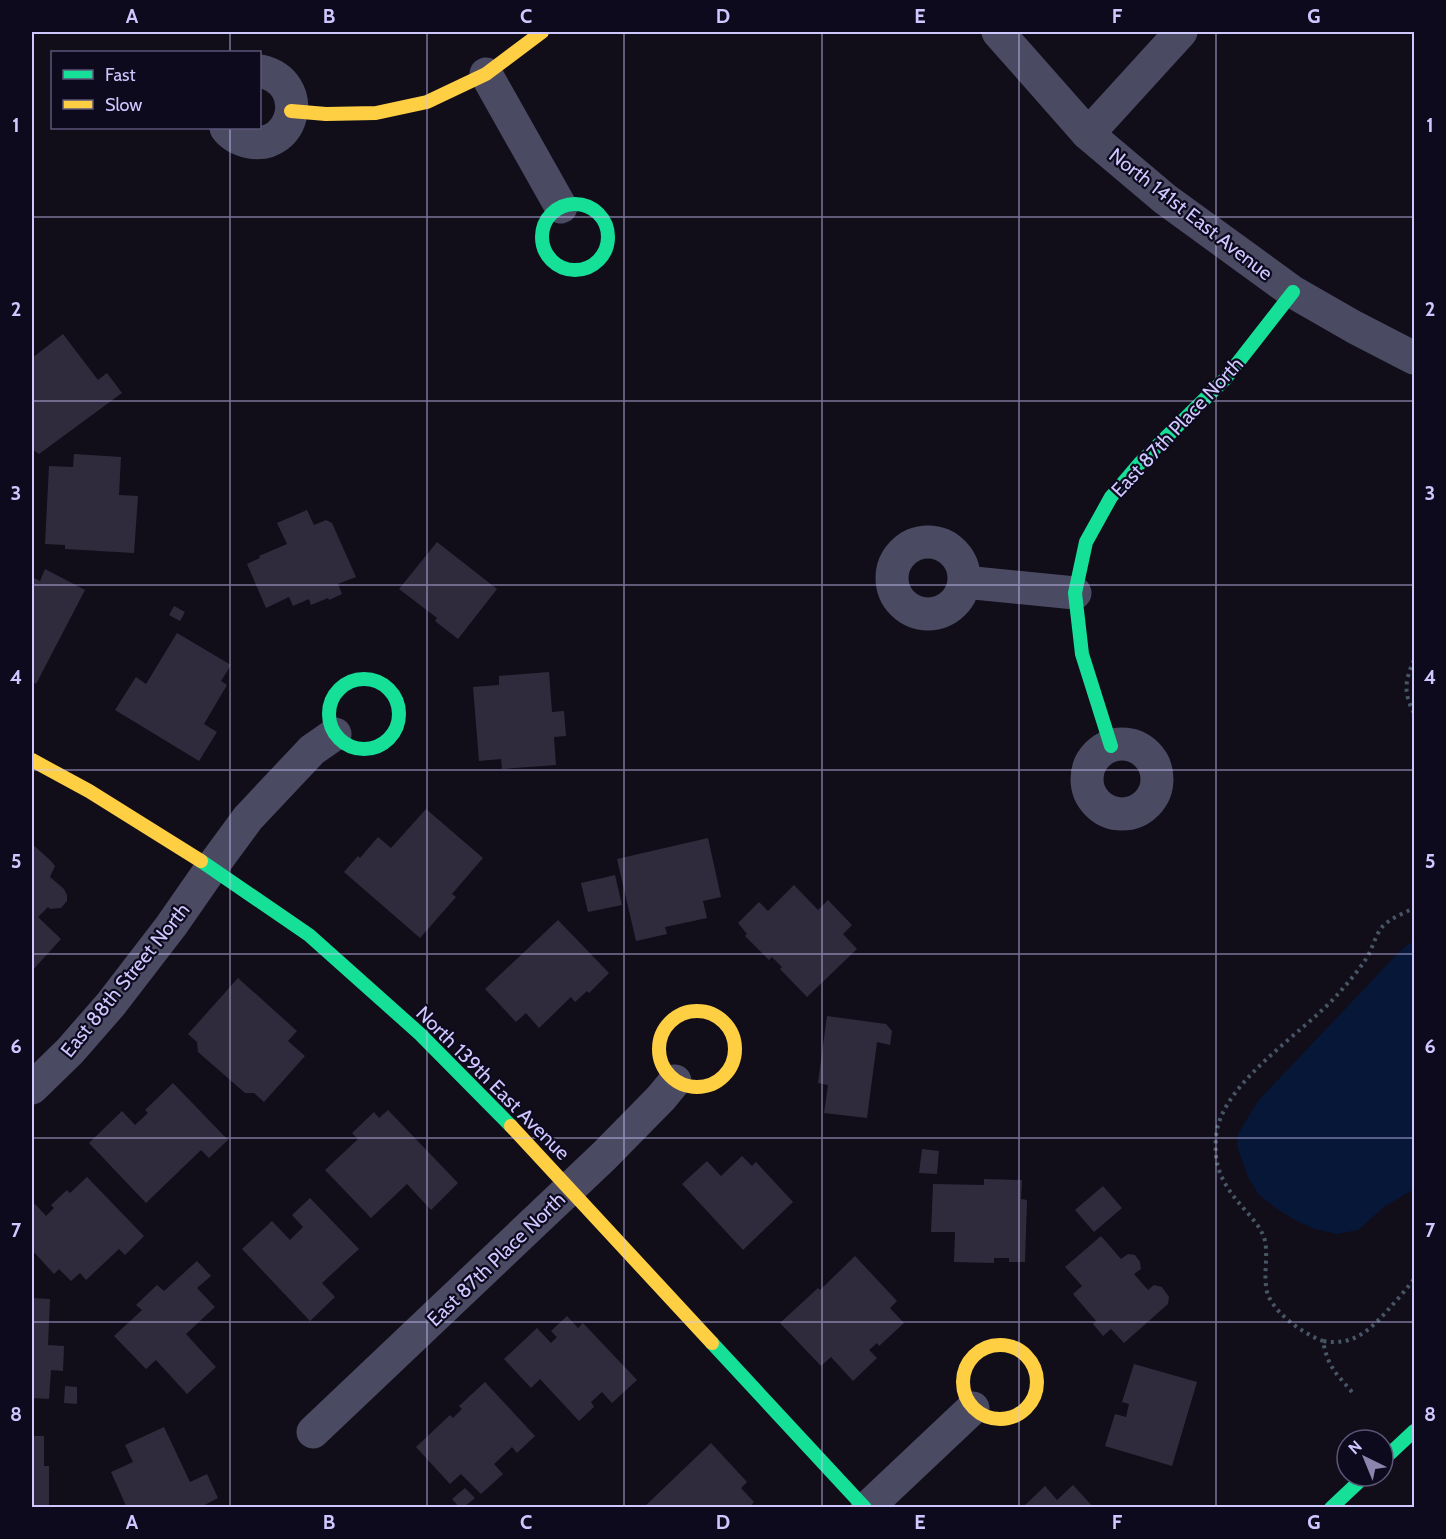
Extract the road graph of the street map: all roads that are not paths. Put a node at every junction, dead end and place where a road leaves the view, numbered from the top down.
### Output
1 (542, 32) edge
2 (998, 32) edge
3 (1181, 32) edge
4 (261, 71) edge
5 (486, 74) junction
6 (291, 111) junction
7 (227, 129) edge
8 (1088, 134) junction
9 (561, 207) junction
10 (1293, 292) junction
11 (1414, 357) edge
12 (964, 582) dead end
13 (1075, 593) junction
14 (335, 734) junction
15 (1111, 746) dead end
16 (32, 760) edge
17 (212, 867) junction
18 (675, 1081) junction
19 (32, 1088) edge
20 (570, 1189) junction
21 (973, 1408) junction
22 (1414, 1431) edge
23 (313, 1432) dead end
24 (1395, 1449) edge
25 (1352, 1488) edge
26 (866, 1508) edge
27 (1331, 1508) edge

1 - 5 street
2 - 8 street, North 141st East Avenue
3 - 8 street
4 - 6 street
5 - 6 street
5 - 9 street
6 - 7 street
8 - 10 street, North 141st East Avenue
9 - 9 street
10 - 11 street, North 141st East Avenue
10 - 13 street, East 87th Place North
12 - 13 street
13 - 15 street, East 87th Place North
14 - 14 street
14 - 17 street, East 88th Street North
16 - 17 street, North 139th East Avenue
17 - 19 street, East 88th Street North
17 - 20 street, North 139th East Avenue
18 - 18 street
18 - 20 street, East 87th Place North
20 - 23 street, East 87th Place North
20 - 26 street, North 139th East Avenue
21 - 21 street
21 - 26 street
22 - 24 street
25 - 27 street

